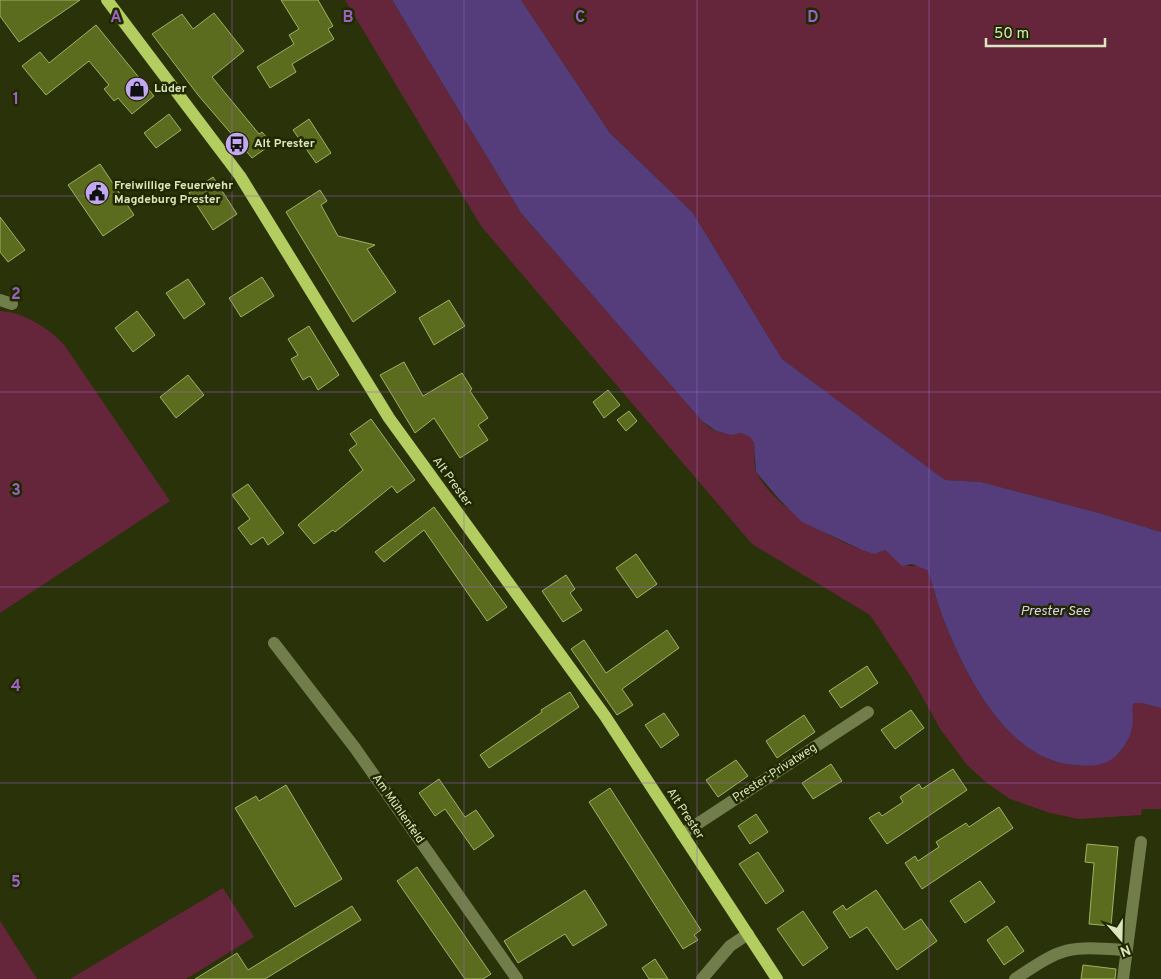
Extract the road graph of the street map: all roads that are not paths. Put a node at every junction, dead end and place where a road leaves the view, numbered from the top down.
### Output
1 (107, 0) edge
2 (274, 643) dead end
3 (868, 712) dead end
4 (682, 834) junction
5 (1141, 842) dead end
6 (748, 934) junction
7 (1126, 950) junction
8 (517, 979) edge
9 (702, 979) edge
10 (777, 979) edge
11 (1015, 979) edge
12 (1123, 979) edge

1 - 4 main road, Alt Prester
2 - 8 street, Am Mühlenfeld
3 - 4 street, Prester-Privatweg
4 - 6 main road, Alt Prester
5 - 7 street
6 - 9 street
6 - 10 main road, Alt Prester
7 - 11 street
7 - 12 street

